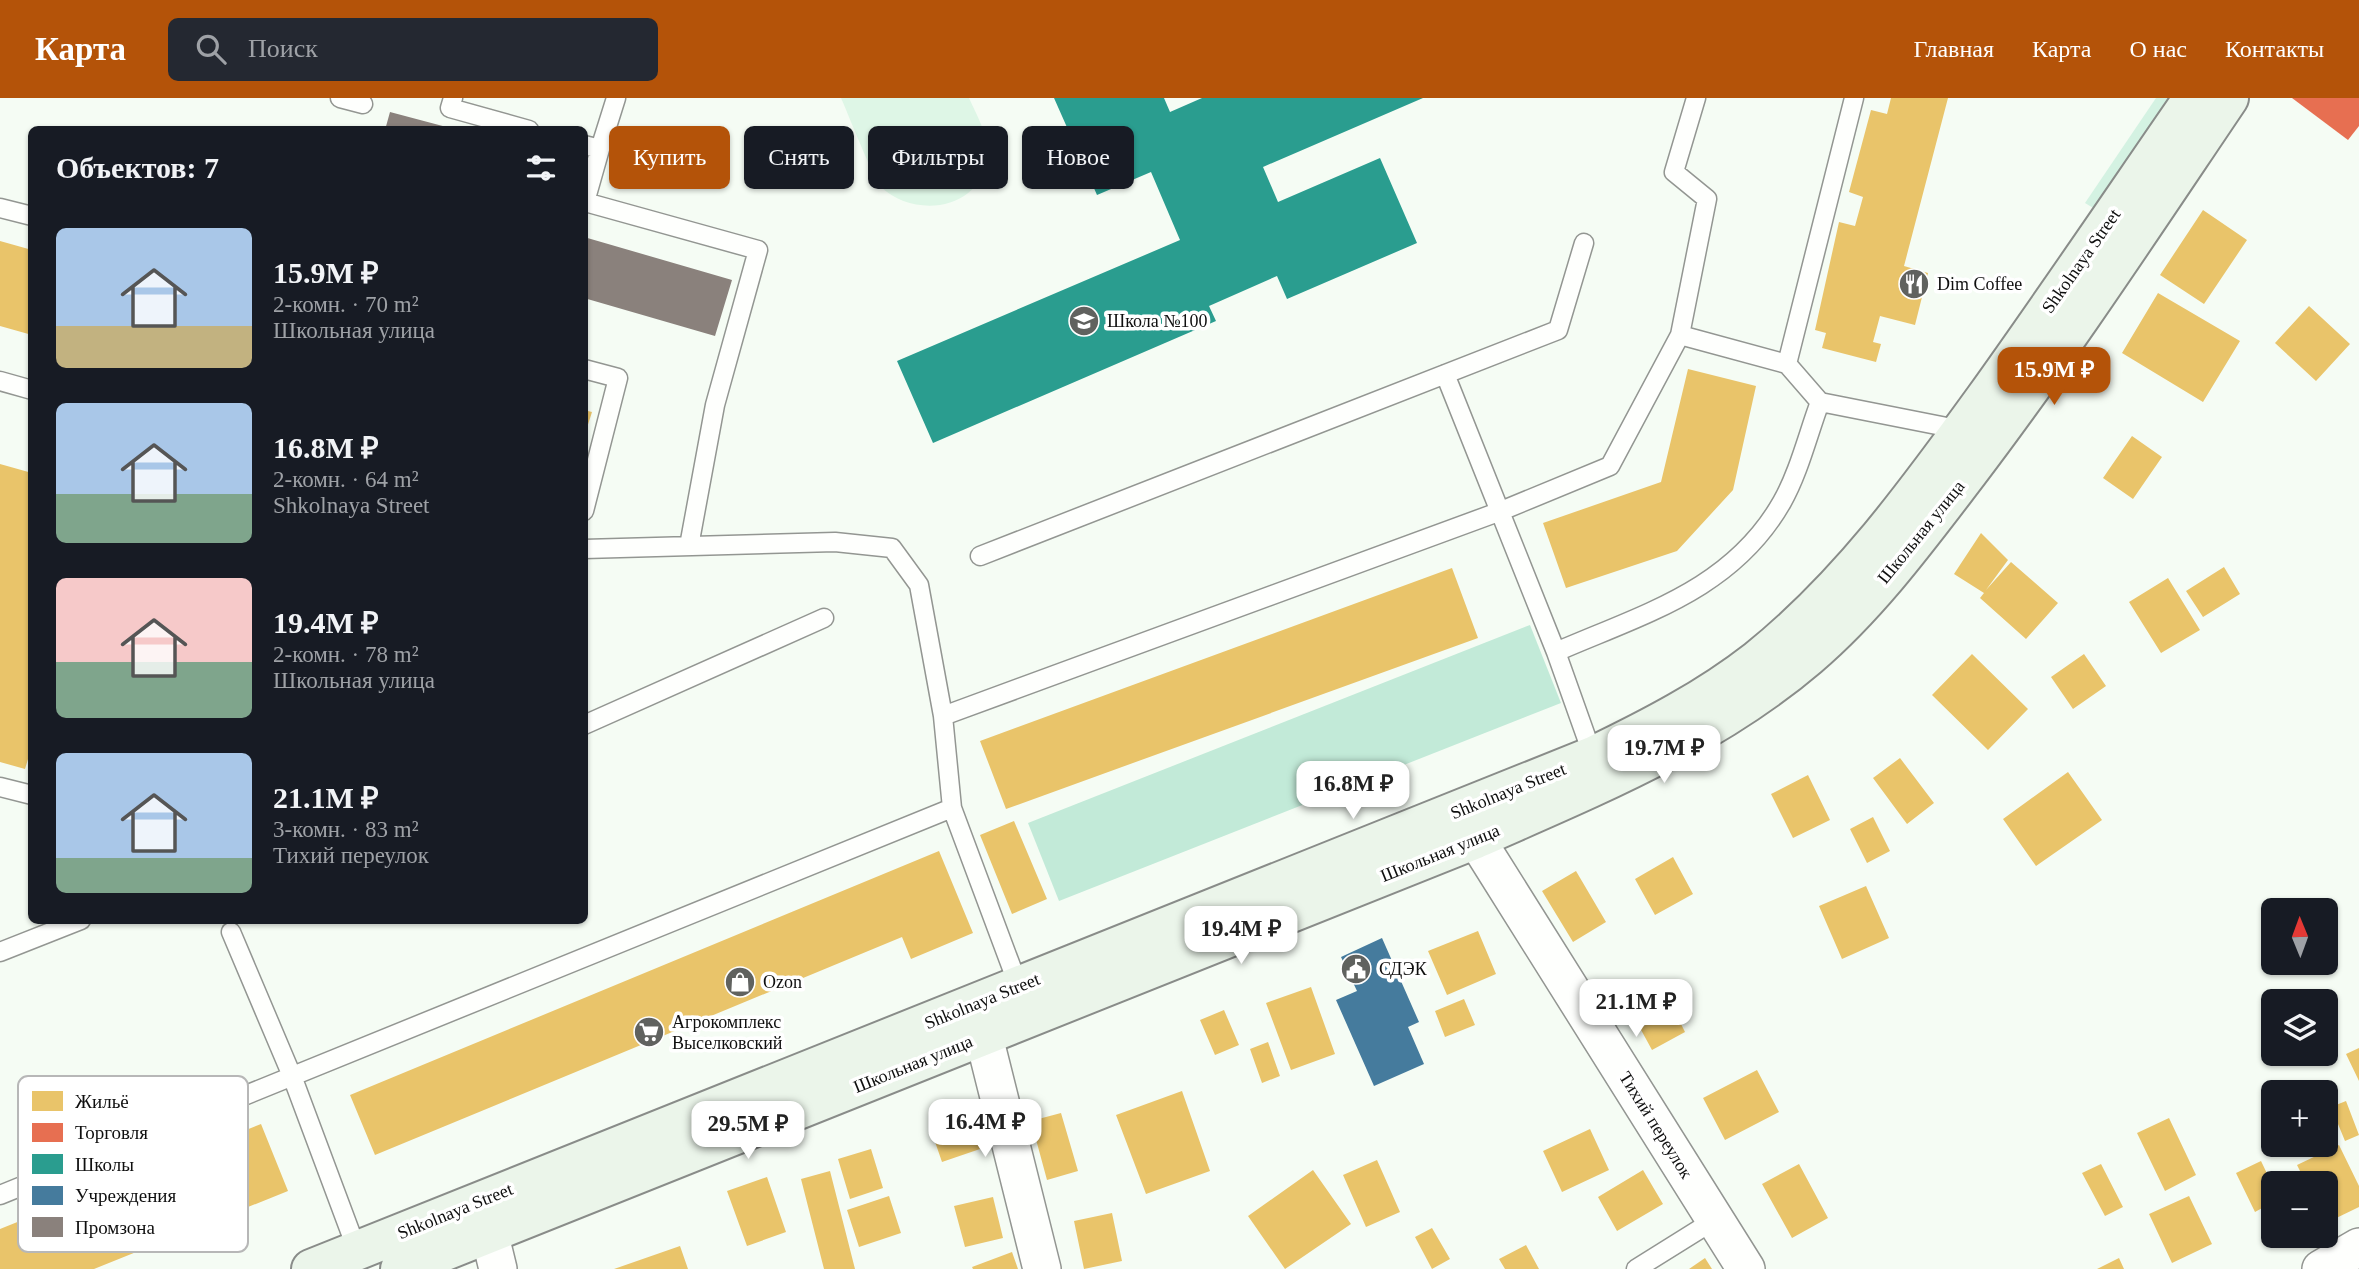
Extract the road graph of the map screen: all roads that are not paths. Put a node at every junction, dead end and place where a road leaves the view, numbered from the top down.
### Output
1 (340, 98) edge
2 (453, 98) edge
3 (616, 98) edge
4 (1696, 98) edge
5 (1854, 98) edge
6 (2193, 98) edge
7 (2229, 98) edge
8 (363, 104) dead end
9 (515, 126) edge
10 (592, 147) edge
11 (588, 178) edge
12 (588, 203) edge
13 (0, 208) edge
14 (28, 215) edge
15 (1584, 243) dead end
16 (1680, 335) junction
17 (1787, 363) junction
18 (588, 370) edge
19 (1445, 374) junction
20 (0, 381) edge
21 (28, 389) edge
22 (1820, 402) junction
23 (1962, 430) junction
24 (588, 495) edge
25 (1501, 511) junction
26 (690, 546) junction
27 (588, 549) edge
28 (980, 556) dead end
29 (824, 618) dead end
30 (1556, 652) junction
31 (943, 716) junction
32 (588, 723) edge
33 (1593, 756) junction
34 (0, 787) edge
35 (28, 794) edge
36 (953, 808) junction
37 (1476, 839) junction
38 (71, 924) edge
39 (231, 932) dead end
40 (0, 952) edge
41 (1024, 1002) junction
42 (980, 1019) junction
43 (292, 1076) junction
44 (248, 1094) edge
45 (18, 1188) edge
46 (0, 1195) edge
47 (1716, 1219) junction
48 (489, 1232) junction
49 (2359, 1247) edge
50 (357, 1250) junction
51 (310, 1269) edge
52 (400, 1269) edge
53 (498, 1269) edge
54 (1042, 1269) edge
55 (1636, 1269) edge
56 (1746, 1269) edge
57 (2321, 1269) edge

1 - 8 lane
2 - 9 lane
3 - 10 lane
4 - 16 lane
5 - 17 lane
6 - 23 main road, Shkolnaya Street
7 - 37 main road, Школьная улица
10 - 11 lane
12 - 26 lane
13 - 14 lane
15 - 19 lane
16 - 17 lane
16 - 25 lane
17 - 22 lane
18 - 24 lane
19 - 25 lane
19 - 28 lane
20 - 21 lane
22 - 23 lane
22 - 30 lane
23 - 33 main road, Shkolnaya Street
25 - 30 lane
25 - 31 lane
26 - 27 lane
26 - 31 lane
29 - 32 lane
30 - 33 lane
31 - 36 lane
33 - 41 main road, Shkolnaya Street
34 - 35 lane
36 - 41 lane
36 - 43 lane
37 - 41 main road, Школьная улица
37 - 47 street, Тихий переулок
38 - 40 lane
39 - 43 lane
41 - 42 main road, Shkolnaya Street
42 - 48 main road, Школьная улица
42 - 50 main road, Shkolnaya Street
42 - 54 street
43 - 44 lane
43 - 50 lane
45 - 46 lane
47 - 55 lane
47 - 56 street, Тихий переулок
48 - 52 main road, Школьная улица
48 - 53 street
49 - 57 street
50 - 51 main road, Shkolnaya Street

